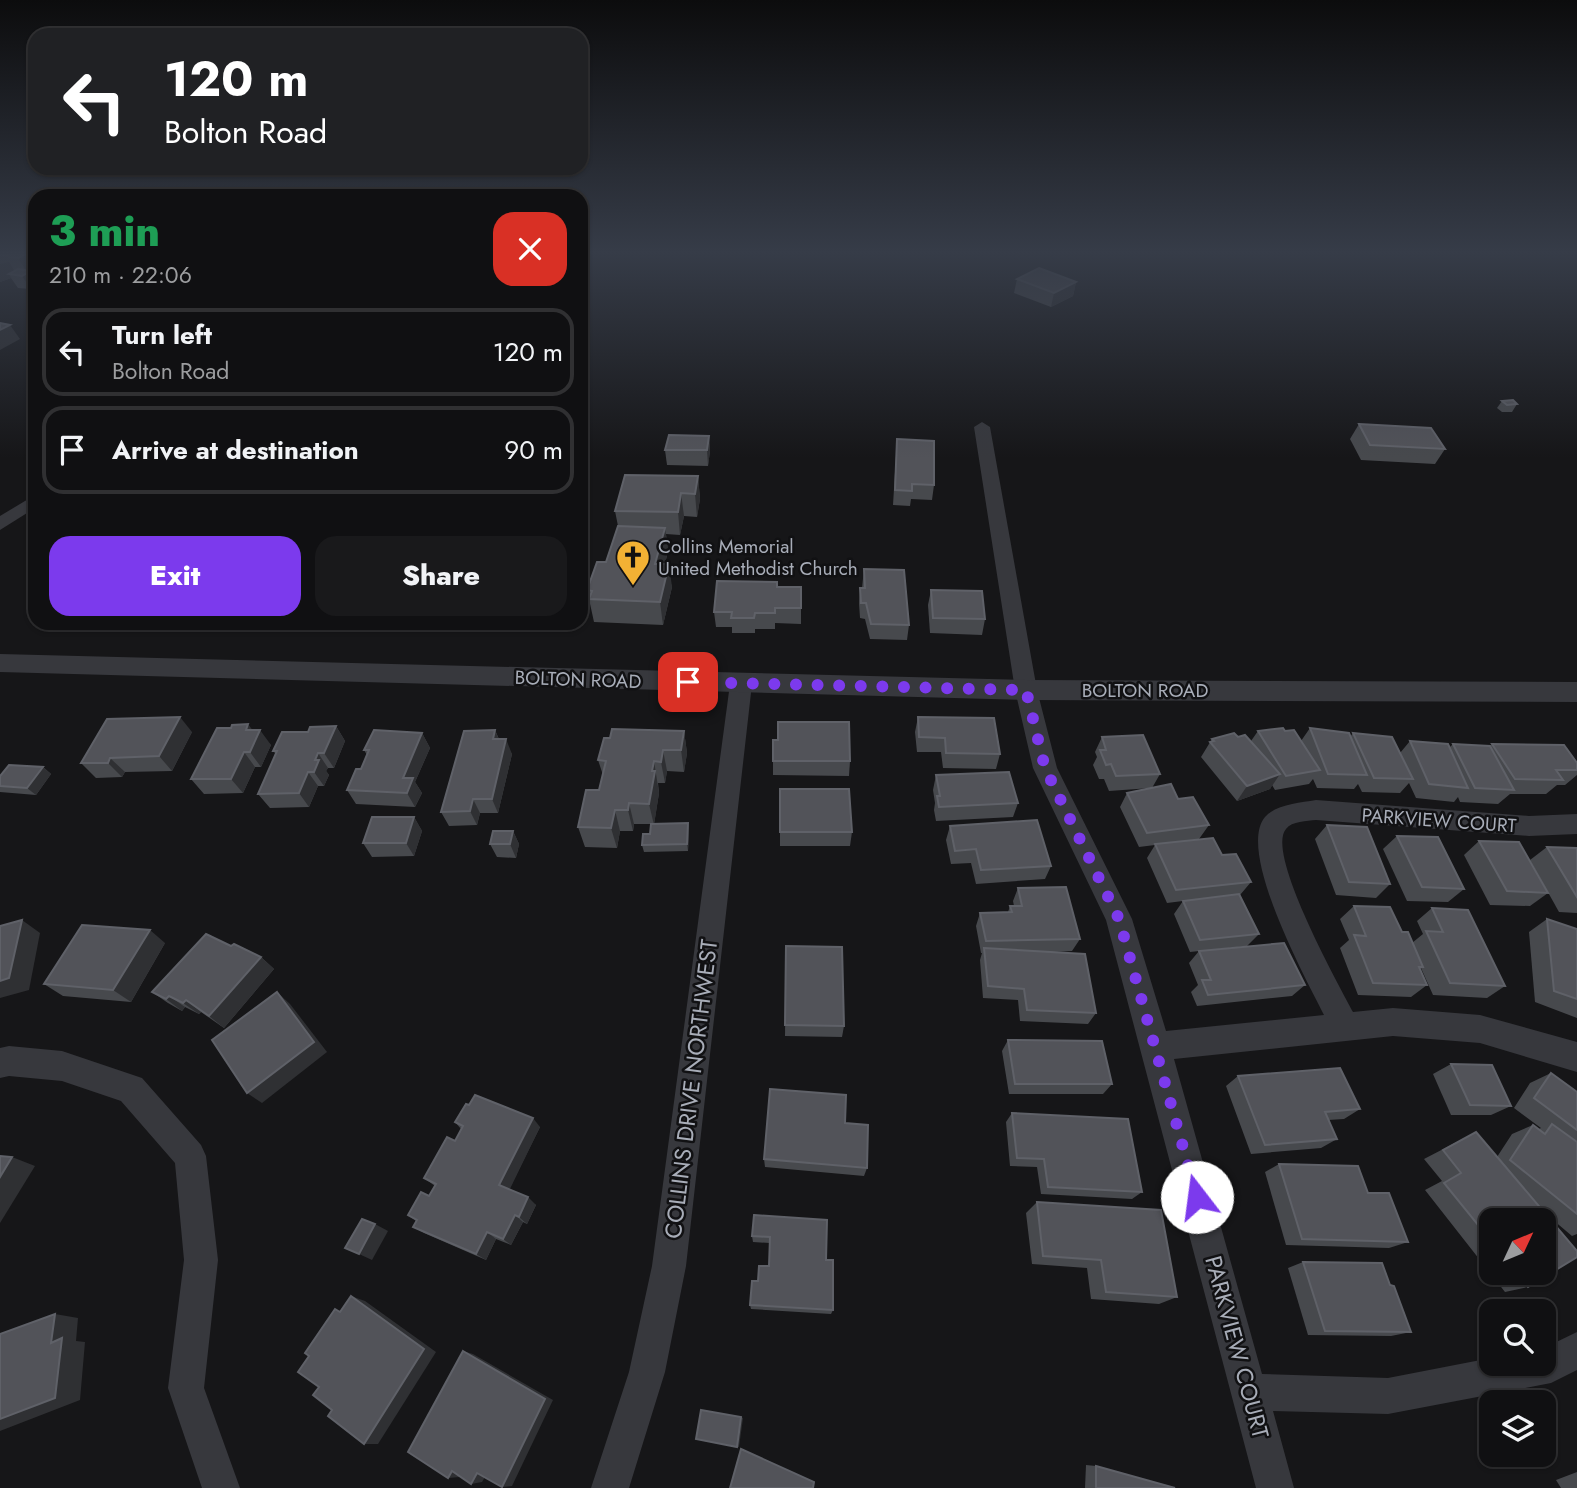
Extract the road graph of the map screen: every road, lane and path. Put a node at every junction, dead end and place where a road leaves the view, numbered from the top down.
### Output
1 (982, 427) dead end
2 (28, 505) edge
3 (0, 524) edge
4 (0, 663) edge
5 (741, 684) junction
6 (1026, 690) junction
7 (1577, 692) edge
8 (1577, 824) edge
9 (1346, 1027) junction
10 (1156, 1046) junction
11 (1577, 1057) edge
12 (0, 1063) edge
13 (1577, 1350) edge
14 (1249, 1392) junction
15 (221, 1488) edge
16 (610, 1488) edge
17 (1275, 1488) edge

1 - 6 street, PARKVIEW COURT
2 - 3 street
4 - 5 street, BOLTON ROAD
5 - 6 street, BOLTON ROAD
5 - 16 street, COLLINS DRIVE NORTHWEST
6 - 7 street, BOLTON ROAD
6 - 10 street, PARKVIEW COURT
8 - 9 street, PARKVIEW COURT
9 - 10 street
9 - 11 street
10 - 14 street, PARKVIEW COURT
12 - 15 street
13 - 14 street
14 - 17 street, PARKVIEW COURT

